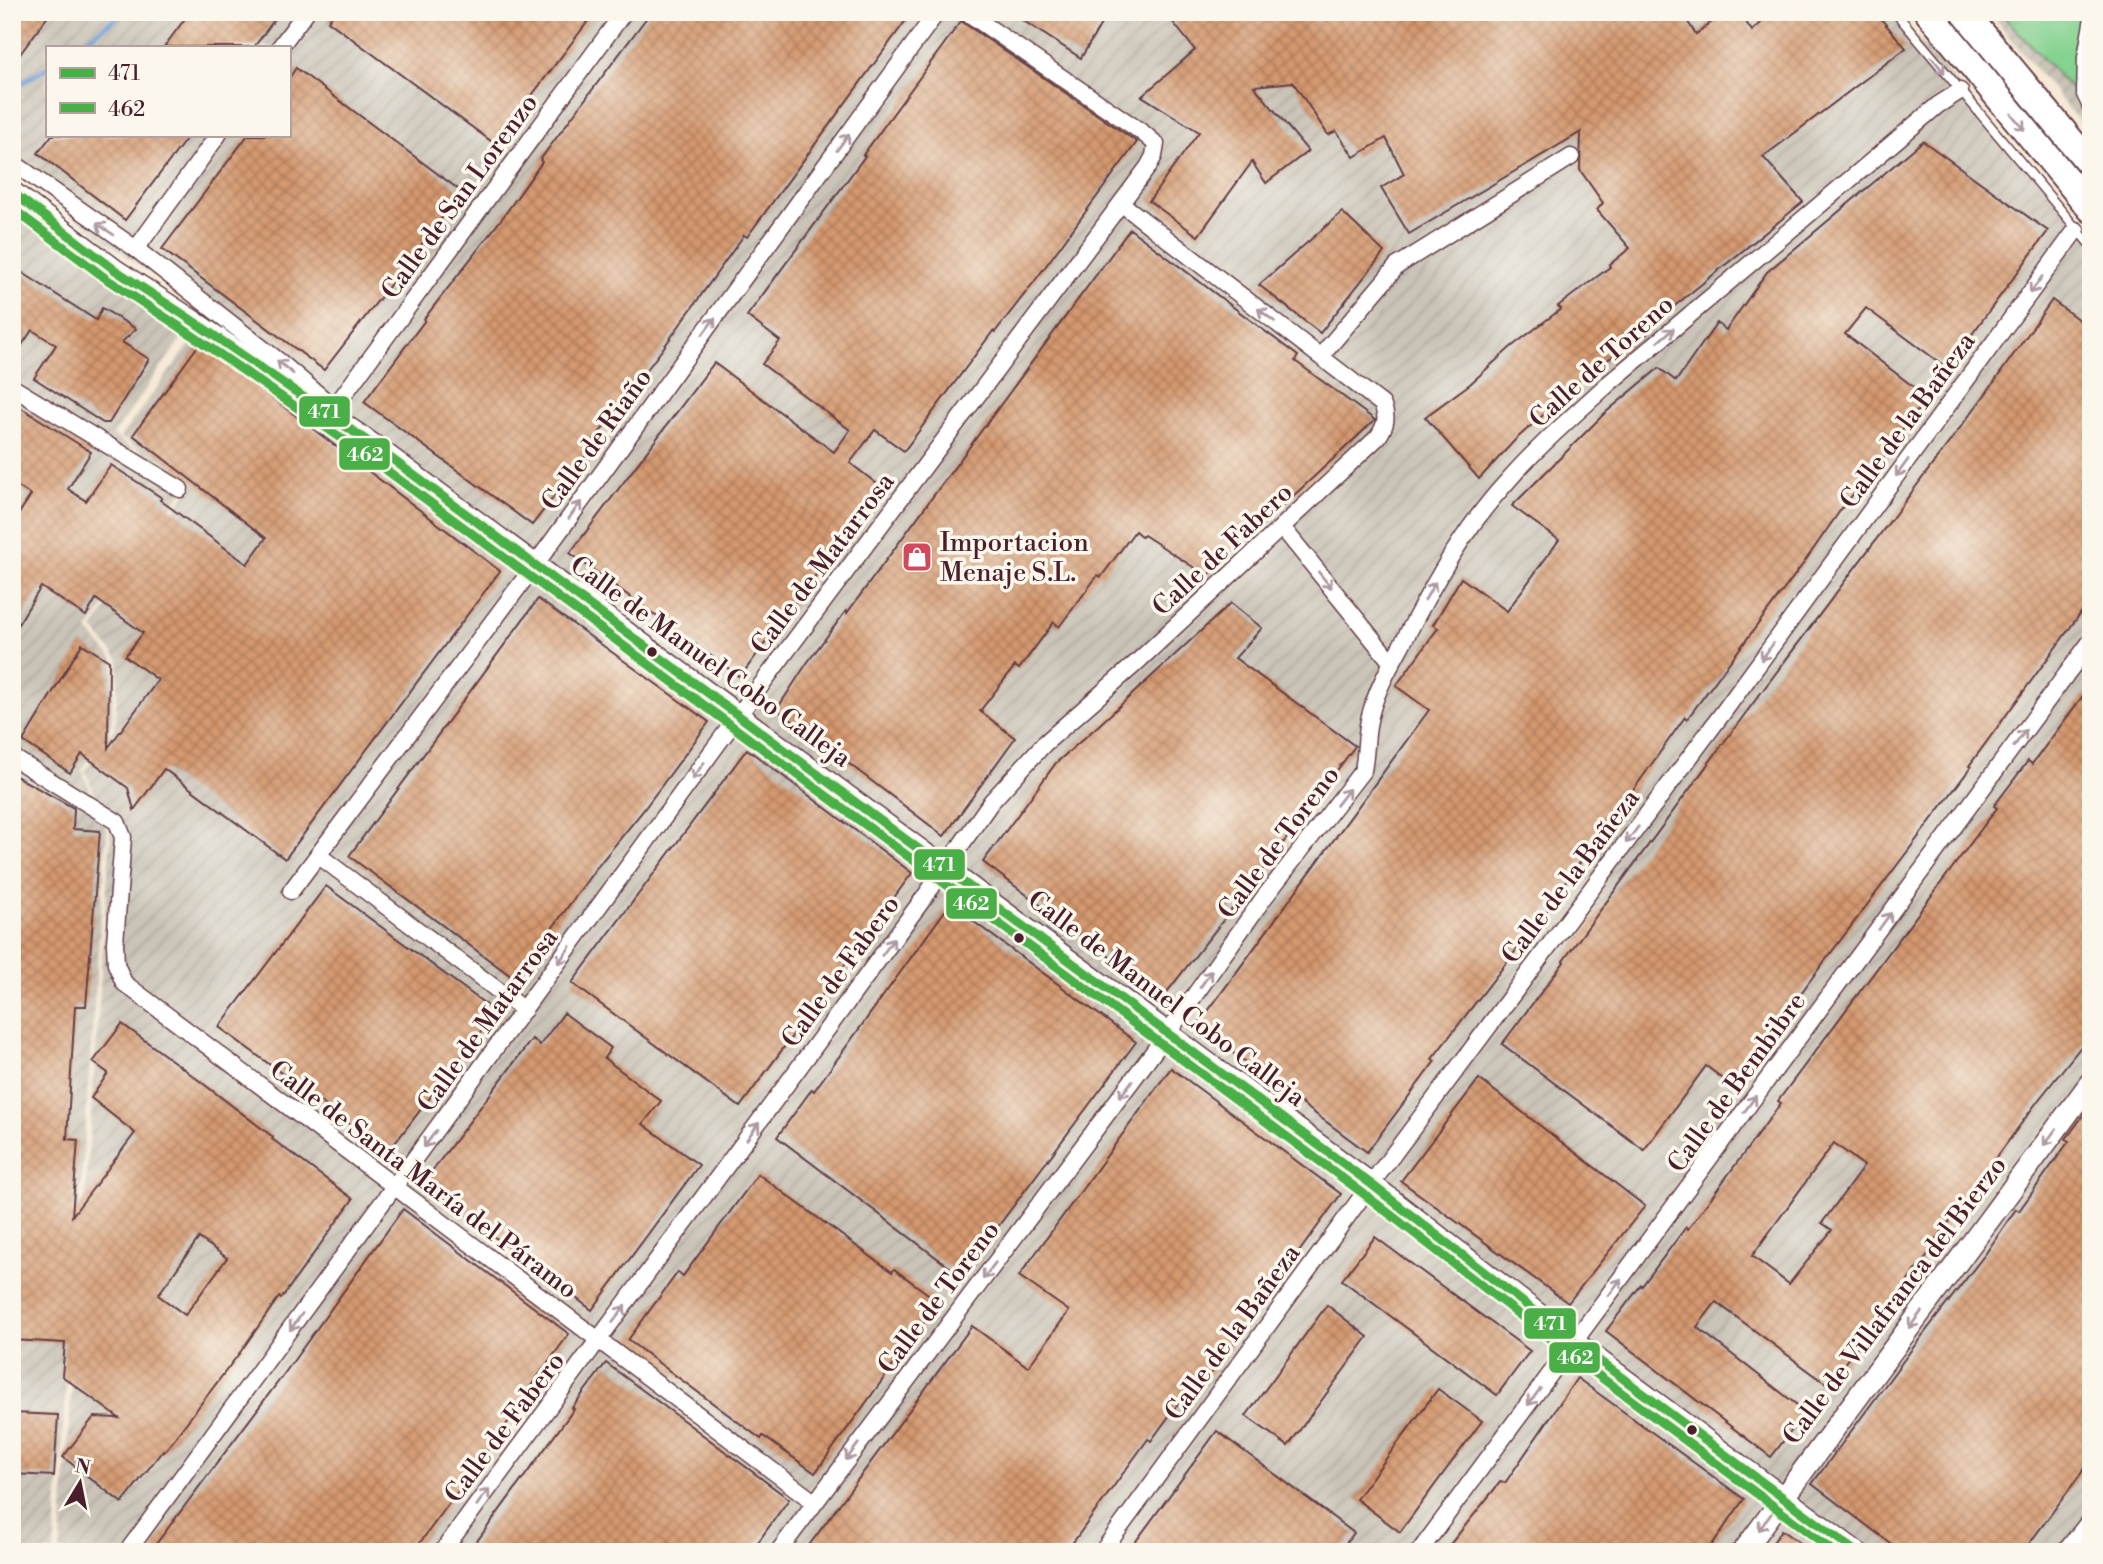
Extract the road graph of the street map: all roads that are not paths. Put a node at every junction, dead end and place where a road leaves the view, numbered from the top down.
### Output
1 (306, 12) edge
2 (624, 12) edge
3 (937, 12) edge
4 (966, 12) edge
5 (1895, 12) edge
6 (1928, 12) edge
7 (1964, 12) edge
8 (2090, 12) edge
9 (282, 46) edge
10 (1960, 91) junction
11 (2091, 116) edge
12 (217, 136) edge
13 (1571, 157) dead end
14 (12, 162) edge
15 (2091, 165) edge
16 (12, 192) edge
17 (1122, 204) junction
18 (2084, 219) edge
19 (2091, 246) edge
20 (136, 249) junction
21 (1321, 356) junction
22 (12, 387) edge
23 (334, 408) junction
24 (373, 445) junction
25 (180, 489) dead end
26 (1282, 527) junction
27 (535, 565) junction
28 (2091, 641) edge
29 (1392, 663) junction
30 (738, 716) junction
31 (12, 757) edge
32 (318, 855) junction
33 (945, 868) junction
34 (291, 891) dead end
35 (524, 1010) junction
36 (1167, 1034) junction
37 (2091, 1082) edge
38 (1371, 1184) junction
39 (396, 1186) junction
40 (598, 1342) junction
41 (1574, 1342) junction
42 (1783, 1498) junction
43 (814, 1502) junction
44 (2091, 1519) edge
45 (127, 1552) edge
46 (442, 1552) edge
47 (778, 1552) edge
48 (1102, 1552) edge
49 (1419, 1552) edge
50 (1742, 1552) edge
51 (1856, 1552) edge
52 (2065, 1552) edge

1 - 9 street
2 - 23 street, Calle de San Lorenzo
27 -> 3 street, Calle de Riaño
4 - 17 street, Calle de Matarrosa
5 -> 10 lane
6 -> 18 main road
7 - 15 main road
8 - 11 lane
10 - 18 lane
29 -> 10 street, Calle de Toreno
12 - 20 street
13 - 21 street
20 -> 14 street, Calle de Manuel Cobo Calleja
16 - 24 street, Calle de Manuel Cobo Calleja
21 -> 17 street
17 - 30 street, Calle de Matarrosa
18 - 19 lane
18 -> 38 street, Calle de la Bañeza
23 -> 20 street, Calle de Manuel Cobo Calleja
21 - 26 street, Calle de Fabero
22 - 25 street
23 - 24 street, Calle de Manuel Cobo Calleja
24 - 27 street, Calle de Manuel Cobo Calleja
26 -> 29 street
26 - 33 street, Calle de Fabero
27 - 30 street, Calle de Manuel Cobo Calleja
27 - 32 street, Calle de Riaño
41 -> 28 street, Calle de Bembibre
36 -> 29 street, Calle de Toreno
30 - 33 street, Calle de Manuel Cobo Calleja
30 -> 35 street, Calle de Matarrosa
31 - 39 street, Calle de Santa María del Páramo
32 - 34 street, Calle de Riaño
32 - 35 street
33 - 36 street, Calle de Manuel Cobo Calleja
40 -> 33 street, Calle de Fabero
35 -> 39 street, Calle de Matarrosa
36 - 38 street, Calle de Manuel Cobo Calleja
36 -> 43 street, Calle de Toreno
37 -> 42 street, Calle de Villafranca del Bierzo
38 - 41 street, Calle de Manuel Cobo Calleja
38 - 48 street, Calle de la Bañeza
39 - 40 street, Calle de Santa María del Páramo
39 -> 45 street, Calle de Matarrosa
40 - 43 street, Calle de Santa María del Páramo
46 -> 40 street, Calle de Fabero
41 - 42 street, Calle de Manuel Cobo Calleja
41 -> 49 street, Calle de Bembibre
42 -> 50 street, Calle de Villafranca del Bierzo
42 - 51 street, Calle de Manuel Cobo Calleja
43 - 47 street, Calle de Toreno
44 - 52 street

